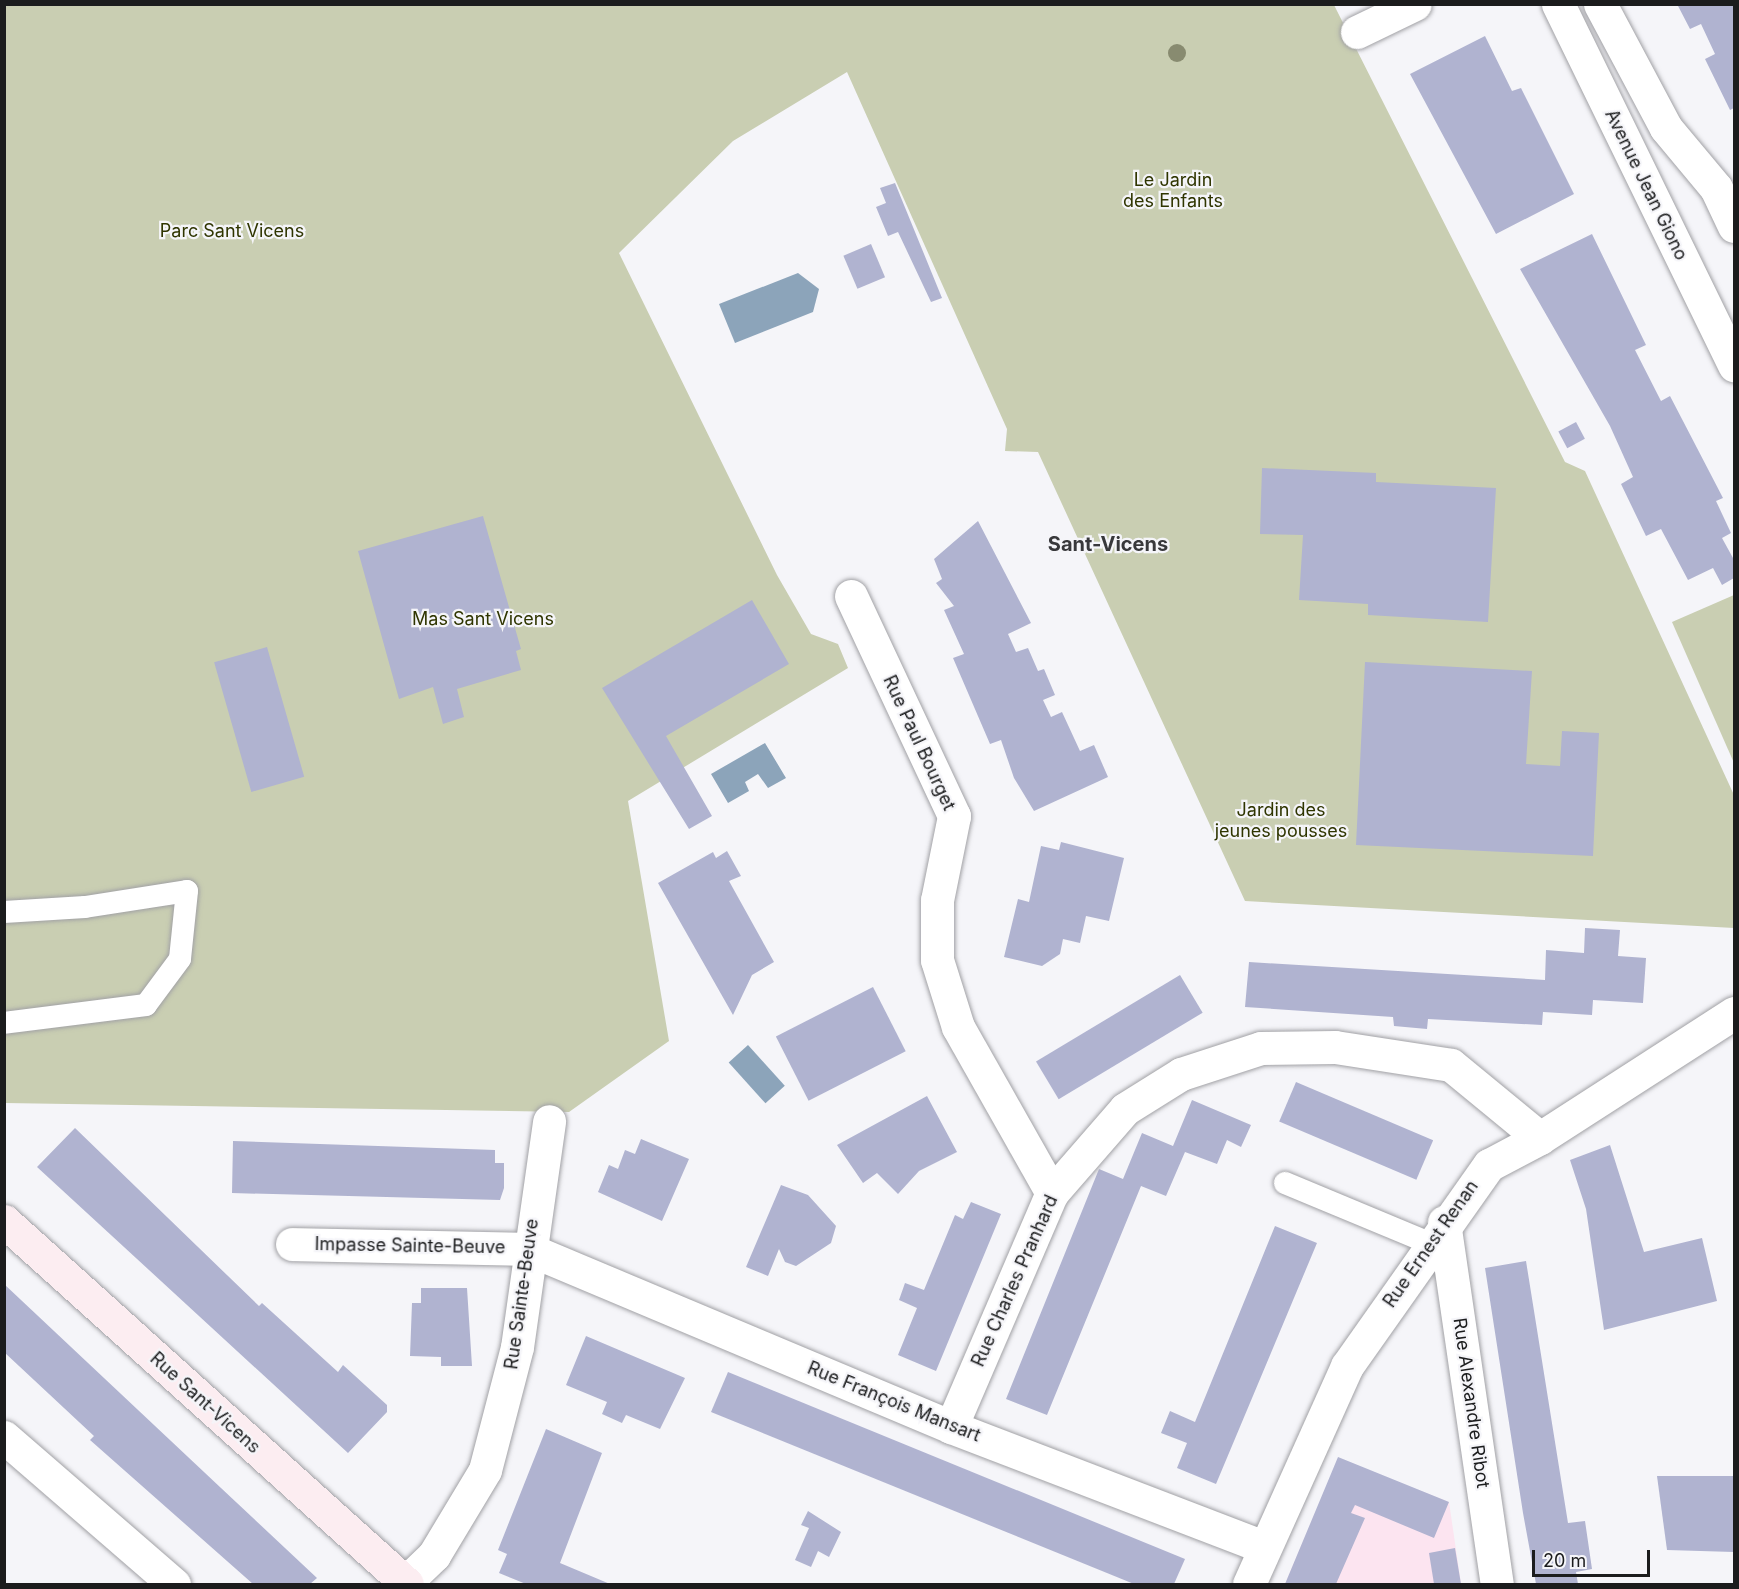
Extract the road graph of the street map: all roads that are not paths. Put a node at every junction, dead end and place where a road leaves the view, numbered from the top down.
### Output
1 (1415, 4) edge
2 (1558, 4) edge
3 (1600, 4) edge
4 (1357, 32) dead end
5 (1734, 226) edge
6 (1734, 365) edge
7 (851, 596) dead end
8 (4, 912) edge
9 (1734, 1012) edge
10 (4, 1023) edge
11 (549, 1121) dead end
12 (1540, 1138) junction
13 (1285, 1183) dead end
14 (1052, 1192) junction
15 (4, 1221) edge
16 (1437, 1233) junction
17 (292, 1244) dead end
18 (528, 1249) junction
19 (951, 1427) junction
20 (4, 1437) edge
21 (1264, 1547) junction
22 (174, 1584) edge
23 (405, 1584) edge
24 (1248, 1584) edge
25 (1497, 1584) edge

1 - 4 street
2 - 6 street, Avenue Jean Giono
3 - 5 street
7 - 14 street, Rue Paul Bourget
8 - 10 lane
9 - 12 street, Rue Ernest Renan
11 - 18 street, Rue Sainte-Beuve
12 - 14 street, Rue Charles Pranhard
12 - 16 street, Rue Ernest Renan
13 - 16 lane
14 - 19 street, Rue Charles Pranhard
15 - 23 main road, Rue Sant-Vicens
16 - 21 street, Rue Ernest Renan
16 - 25 street, Rue Alexandre Ribot
17 - 18 street, Impasse Sainte-Beuve
18 - 19 street, Rue François Mansart
18 - 23 street, Rue Sainte-Beuve
19 - 21 street, Rue François Mansart
20 - 22 street
21 - 24 street, Rue Ernest Renan

